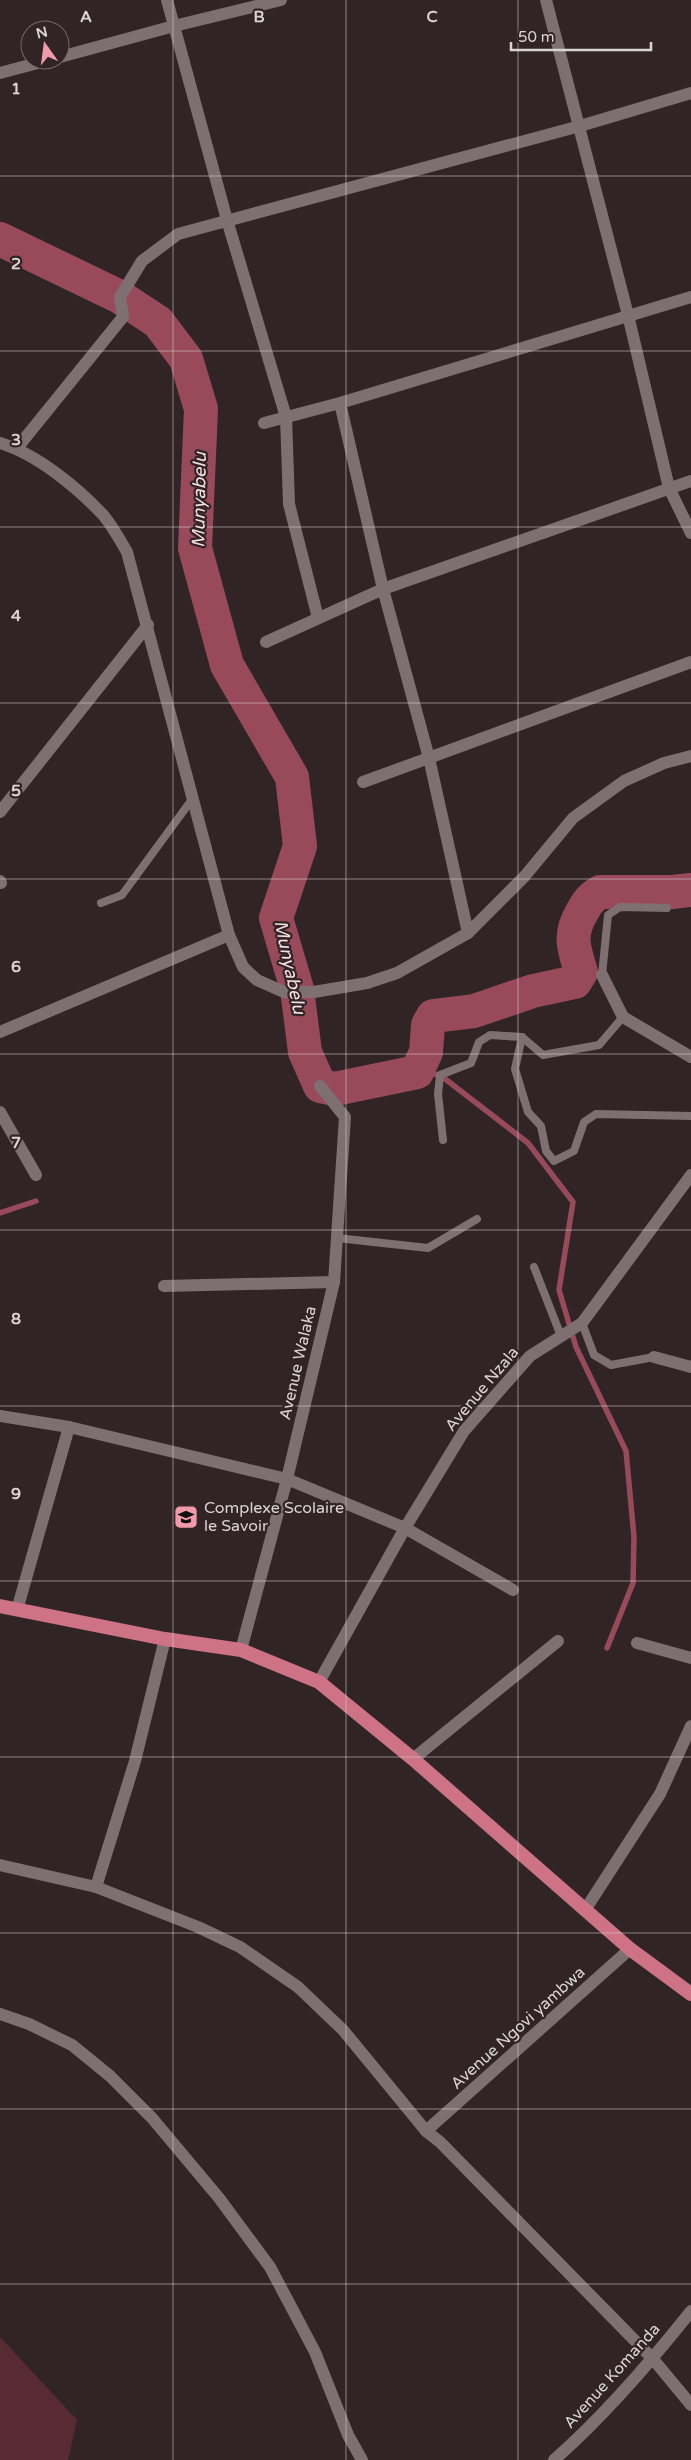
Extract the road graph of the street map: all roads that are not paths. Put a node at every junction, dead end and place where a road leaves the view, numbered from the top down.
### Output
1 (167, 0) edge
2 (281, 0) edge
3 (546, 0) edge
4 (174, 26) junction
5 (70, 54) edge
6 (20, 68) edge
7 (0, 73) edge
8 (691, 94) edge
9 (580, 126) junction
10 (227, 220) junction
11 (691, 297) edge
12 (628, 315) junction
13 (340, 403) junction
14 (286, 417) junction
15 (264, 423) dead end
16 (0, 443) edge
17 (17, 448) junction
18 (691, 481) edge
19 (669, 488) junction
20 (691, 532) edge
21 (383, 590) junction
22 (318, 618) junction
23 (148, 625) junction
24 (266, 642) dead end
25 (691, 662) edge
26 (691, 756) edge
27 (429, 758) junction
28 (362, 782) dead end
29 (193, 797) junction
30 (0, 812) edge
31 (101, 903) dead end
32 (667, 908) dead end
33 (468, 932) junction
34 (229, 935) junction
35 (602, 975) joint
36 (623, 1017) junction
37 (0, 1032) edge
38 (522, 1037) junction
39 (691, 1057) edge
40 (320, 1086) dead end
41 (0, 1112) edge
42 (691, 1116) edge
43 (443, 1140) dead end
44 (36, 1175) dead end
45 (691, 1175) edge
46 (477, 1219) dead end
47 (337, 1238) junction
48 (534, 1268) dead end
49 (334, 1282) junction
50 (164, 1286) dead end
51 (571, 1330) junction
52 (654, 1357) joint
53 (691, 1367) edge
54 (0, 1416) edge
55 (70, 1427) junction
56 (287, 1479) junction
57 (405, 1528) junction
58 (513, 1590) dead end
59 (0, 1606) edge
60 (18, 1610) junction
61 (164, 1639) junction
62 (558, 1641) dead end
63 (637, 1643) dead end
64 (241, 1650) junction
65 (691, 1658) edge
66 (319, 1682) junction
67 (691, 1726) edge
68 (412, 1759) junction
69 (0, 1866) edge
70 (96, 1887) junction
71 (585, 1910) junction
72 (630, 1949) junction
73 (691, 1994) edge
74 (0, 2014) edge
75 (426, 2131) junction
76 (691, 2311) edge
77 (653, 2359) junction
78 (691, 2405) edge
79 (362, 2460) edge
80 (554, 2460) edge

1 - 4 street
2 - 4 street
3 - 9 street
4 - 5 street
4 - 10 street
6 - 7 street
8 - 9 street
9 - 10 street
9 - 12 street
10 - 14 street
10 - 17 street
11 - 12 street
12 - 13 street
12 - 19 street
13 - 14 street
13 - 21 street
14 - 15 street
14 - 22 street
16 - 17 street
17 - 23 street
18 - 19 street
19 - 20 street
19 - 21 street
21 - 22 street
21 - 27 street
22 - 24 street
23 - 29 street
23 - 30 street
25 - 27 street
26 - 33 street
27 - 28 street
27 - 33 street
29 - 31 lane
29 - 34 street
32 - 35 lane
33 - 34 street
34 - 37 street
35 - 36 street
36 - 38 lane
36 - 39 street
38 - 42 lane
38 - 43 lane
40 - 47 street, Avenue Walaka
41 - 44 street
45 - 51 street, Avenue Nzala
46 - 47 lane
47 - 49 street, Avenue Walaka
48 - 51 lane
49 - 50 street
49 - 56 street, Avenue Walaka
51 - 52 lane
51 - 57 street, Avenue Nzala
52 - 53 street
54 - 55 street
55 - 56 street
55 - 60 street
56 - 57 street
56 - 64 street, Avenue Walaka
57 - 58 street
57 - 66 street, Avenue Nzala
59 - 60 highway
60 - 61 highway
61 - 64 highway
61 - 70 street
62 - 68 street
63 - 65 street
64 - 66 highway
66 - 68 highway
67 - 71 street
68 - 71 highway
69 - 70 street
70 - 75 street
71 - 72 highway
72 - 73 highway
72 - 75 street, Avenue Ngovi yambwa
74 - 79 street
75 - 77 street
76 - 77 street, Avenue Komanda
77 - 78 street
77 - 80 street, Avenue Komanda

